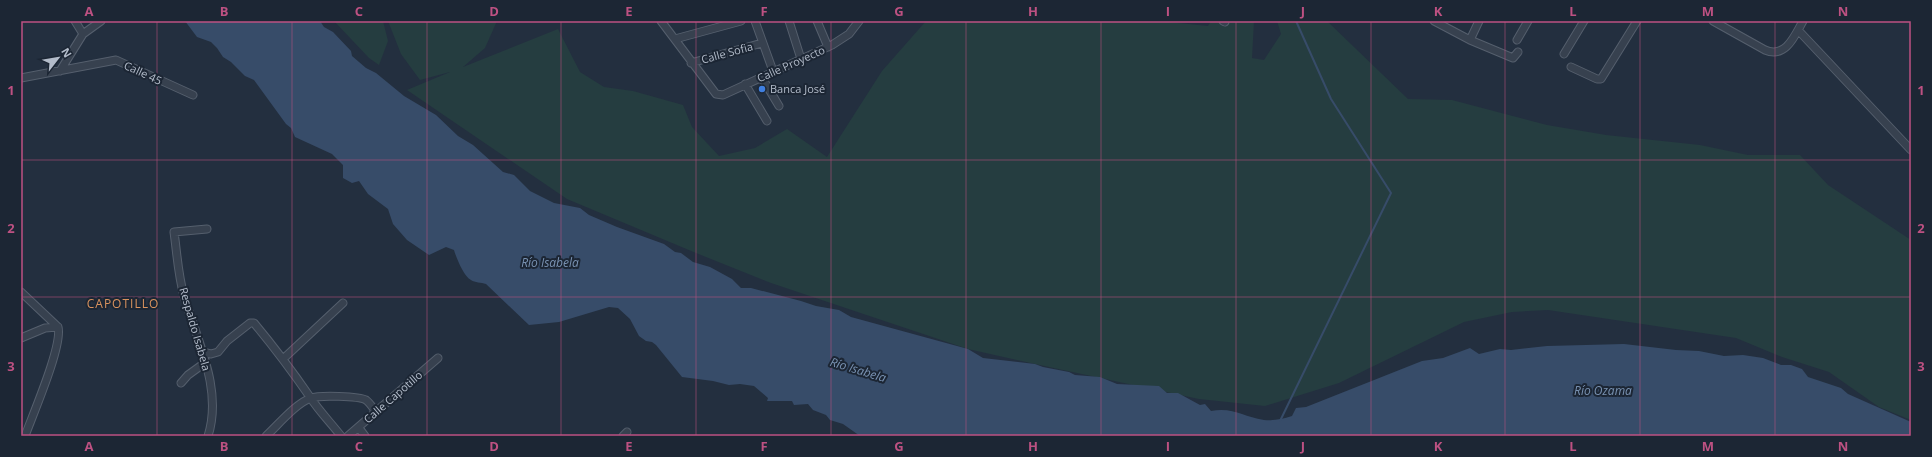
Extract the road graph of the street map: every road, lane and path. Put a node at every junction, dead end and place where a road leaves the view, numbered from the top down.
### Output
1 (75, 21) edge
2 (101, 21) edge
3 (661, 21) edge
4 (741, 21) edge
5 (755, 21) edge
6 (789, 21) edge
7 (817, 21) edge
8 (859, 21) edge
9 (1434, 21) edge
10 (1479, 21) edge
11 (1528, 21) edge
12 (1584, 21) edge
13 (1637, 21) edge
14 (1713, 21) edge
15 (1803, 21) edge
16 (852, 24) edge
17 (1798, 30) junction
18 (83, 34) junction
19 (675, 39) junction
20 (1470, 40) junction
21 (1517, 40) dead end
22 (762, 43) junction
23 (828, 47) junction
24 (1518, 52) dead end
25 (1564, 54) dead end
26 (801, 59) junction
27 (691, 63) junction
28 (1571, 67) dead end
29 (60, 71) junction
30 (773, 71) junction
31 (761, 76) junction
32 (21, 78) edge
33 (745, 84) junction
34 (193, 95) dead end
35 (779, 106) dead end
36 (767, 121) dead end
37 (1911, 150) edge
38 (207, 229) dead end
39 (21, 292) edge
40 (343, 303) dead end
41 (58, 327) junction
42 (21, 338) edge
43 (202, 352) junction
44 (438, 358) dead end
45 (283, 359) junction
46 (206, 362) junction
47 (181, 383) dead end
48 (310, 398) junction
49 (376, 412) junction
50 (359, 428) junction
51 (25, 436) edge
52 (208, 436) edge
53 (266, 436) edge
54 (341, 436) edge
55 (348, 436) edge
56 (365, 436) edge

1 - 18 street
2 - 18 street
3 - 19 street
4 - 19 street
5 - 22 street
6 - 26 street
7 - 23 street
8 - 16 street, Calle Proyecto
9 - 20 street
10 - 20 street
11 - 21 street
12 - 25 street
13 - 28 street
14 - 17 street
15 - 17 street
16 - 23 street, Calle Proyecto
17 - 37 street
18 - 29 street
19 - 27 street
20 - 24 street
22 - 27 street, Calle Sofia
22 - 30 street
23 - 26 street, Calle Proyecto
26 - 30 street, Calle Proyecto
27 - 33 street, Calle Proyecto
29 - 32 street, Calle 45
29 - 34 street, Calle 45
30 - 31 street, Calle Proyecto
31 - 33 street, Calle Proyecto
31 - 35 street
33 - 36 street
38 - 43 street, Respaldo Isabela
39 - 41 street
40 - 45 street
41 - 42 street
41 - 51 street
43 - 45 street
43 - 46 street, Respaldo Isabela
44 - 49 street, Calle Capotillo
45 - 48 street
46 - 47 street
46 - 52 street, Respaldo Isabela
48 - 49 street
48 - 53 street
48 - 54 street
49 - 50 street, Calle Capotillo
50 - 55 street, Calle Capotillo
50 - 56 street

